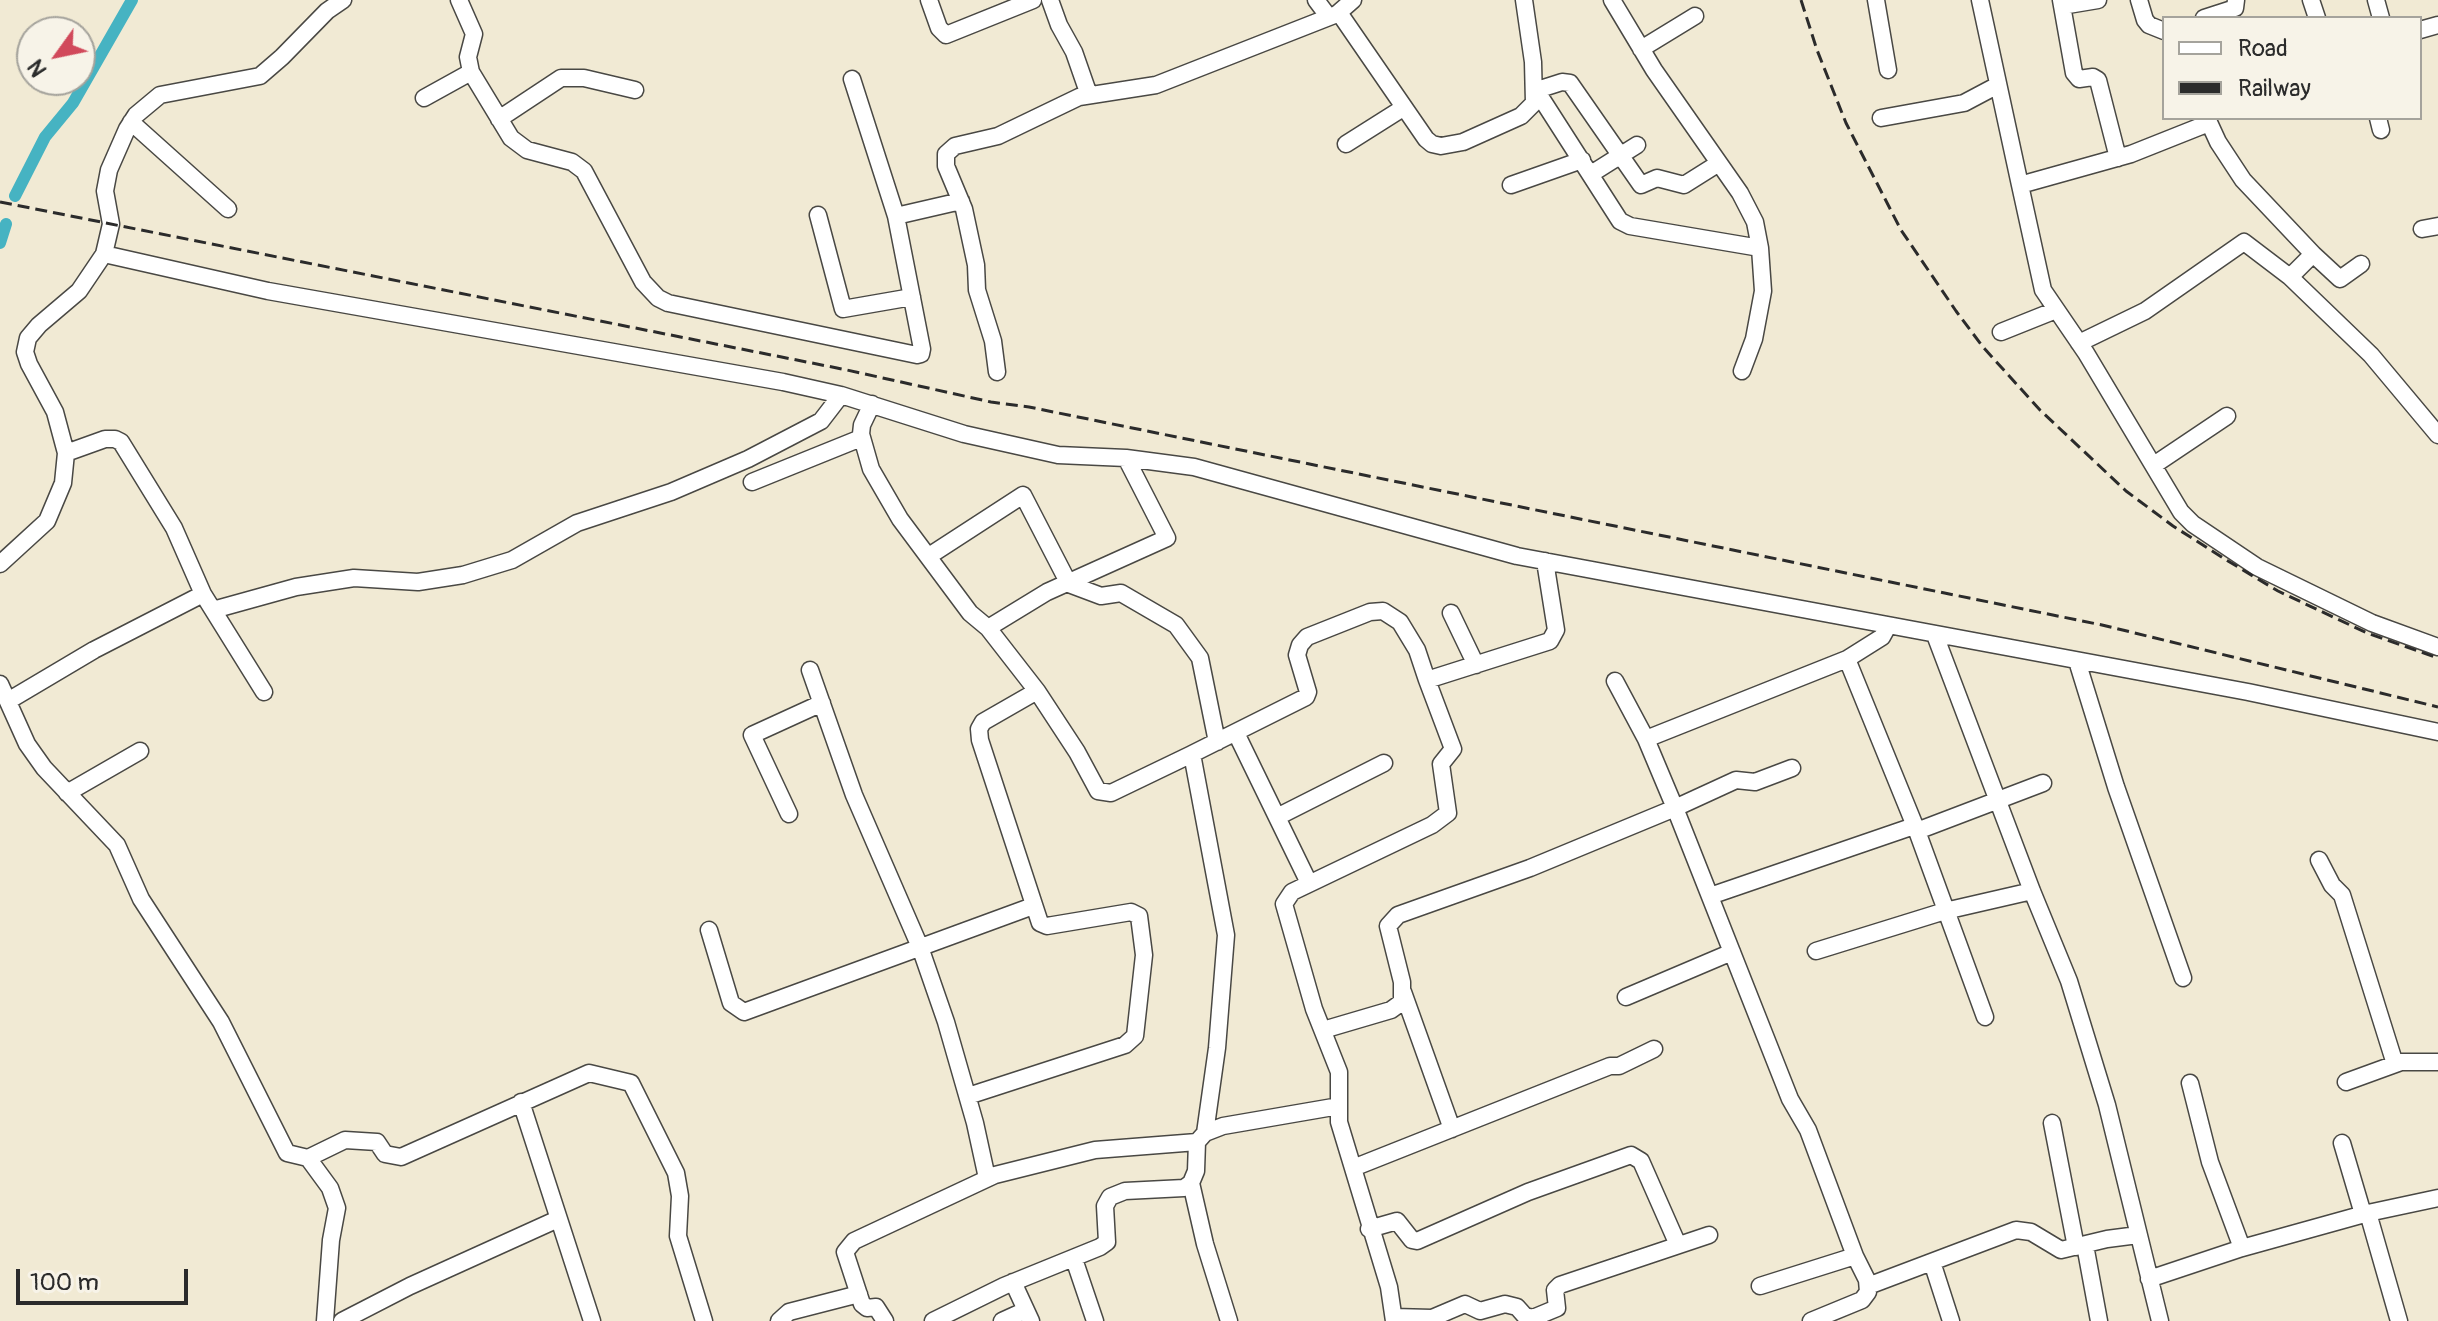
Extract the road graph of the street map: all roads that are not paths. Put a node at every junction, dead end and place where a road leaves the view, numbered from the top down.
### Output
1 (343, 0) edge
2 (459, 0) edge
3 (929, 0) edge
4 (1033, 0) edge
5 (1050, 0) edge
6 (1316, 0) edge
7 (1353, 0) edge
8 (1524, 0) edge
9 (1612, 0) edge
10 (1876, 0) edge
11 (1980, 0) edge
12 (2098, 0) edge
13 (2139, 0) edge
14 (2236, 0) edge
15 (2061, 3) edge
16 (1332, 15) junction
17 (1695, 16) dead end
18 (2210, 16) edge
19 (2162, 30) edge
20 (1641, 49) junction
21 (1888, 70) dead end
22 (471, 72) junction
23 (852, 79) dead end
24 (1998, 85) junction
25 (1535, 88) junction
26 (635, 90) dead end
27 (1089, 95) junction
28 (424, 98) dead end
29 (1403, 108) junction
30 (1881, 118) dead end
31 (499, 119) junction
32 (2208, 121) edge
33 (131, 122) junction
34 (1346, 144) dead end
35 (1637, 145) dead end
36 (1619, 155) junction
37 (2118, 158) junction
38 (1719, 163) junction
39 (1586, 167) junction
40 (1511, 185) dead end
41 (2020, 185) junction
42 (961, 201) junction
43 (228, 209) dead end
44 (818, 215) dead end
45 (896, 216) junction
46 (1760, 248) junction
47 (104, 254) junction
48 (2313, 254) junction
49 (2361, 264) dead end
50 (2290, 277) junction
51 (912, 297) junction
52 (2056, 310) junction
53 (2001, 332) dead end
54 (2079, 343) junction
55 (1742, 371) dead end
56 (997, 372) dead end
57 (841, 395) junction
58 (872, 404) junction
59 (2227, 416) dead end
60 (2438, 433) edge
61 (861, 438) junction
62 (66, 453) junction
63 (1126, 458) junction
64 (2154, 465) junction
65 (752, 482) dead end
66 (929, 556) junction
67 (1545, 561) junction
68 (0, 564) edge
69 (1069, 584) junction
70 (203, 594) junction
71 (213, 610) junction
72 (1451, 613) dead end
73 (1888, 626) junction
74 (988, 628) junction
75 (1935, 635) junction
76 (2438, 647) edge
77 (1847, 659) junction
78 (2077, 661) junction
79 (1476, 665) junction
80 (810, 670) dead end
81 (1427, 680) junction
82 (1615, 681) dead end
83 (0, 684) edge
84 (1037, 691) junction
85 (264, 692) dead end
86 (8, 701) junction
87 (822, 703) junction
88 (2438, 732) edge
89 (1236, 733) junction
90 (1646, 739) junction
91 (1217, 742) junction
92 (140, 751) dead end
93 (1192, 754) junction
94 (1384, 763) dead end
95 (1792, 768) dead end
96 (2043, 783) dead end
97 (67, 793) junction
98 (1999, 800) junction
99 (1675, 808) junction
100 (789, 814) dead end
101 (1277, 817) junction
102 (1915, 828) junction
103 (2319, 860) dead end
104 (1309, 883) junction
105 (2032, 891) junction
106 (1710, 896) junction
107 (1033, 906) junction
108 (1945, 911) junction
109 (709, 930) dead end
110 (920, 947) junction
111 (1816, 951) dead end
112 (1732, 952) junction
113 (2183, 978) dead end
114 (1403, 992) junction
115 (1626, 997) dead end
116 (1985, 1017) dead end
117 (1323, 1030) junction
118 (1654, 1049) dead end
119 (2438, 1062) edge
120 (2395, 1064) junction
121 (2346, 1082) dead end
122 (2190, 1083) dead end
123 (968, 1096) junction
124 (521, 1102) junction
125 (1339, 1106) junction
126 (2052, 1123) dead end
127 (1452, 1129) junction
128 (1201, 1138) junction
129 (2342, 1143) dead end
130 (308, 1158) junction
131 (1353, 1168) junction
132 (987, 1178) junction
133 (1191, 1183) junction
134 (2438, 1198) edge
135 (2365, 1214) junction
136 (558, 1219) junction
137 (1369, 1229) junction
138 (1709, 1235) dead end
139 (2138, 1235) junction
140 (1678, 1245) junction
141 (2080, 1246) junction
142 (2242, 1248) junction
143 (1855, 1256) junction
144 (1074, 1259) junction
145 (1932, 1262) junction
146 (2149, 1279) junction
147 (1013, 1282) junction
148 (1760, 1286) dead end
149 (1868, 1286) junction
150 (859, 1294) junction
151 (814, 1314) edge
152 (1027, 1316) edge
153 (1394, 1319) edge
154 (1432, 1319) edge
155 (325, 1321) edge
156 (342, 1321) edge
157 (592, 1321) edge
158 (704, 1321) edge
159 (779, 1321) edge
160 (885, 1321) edge
161 (933, 1321) edge
162 (1002, 1321) edge
163 (1095, 1321) edge
164 (1229, 1321) edge
165 (1811, 1321) edge
166 (1951, 1321) edge
167 (2099, 1321) edge
168 (2160, 1321) edge
169 (2399, 1321) edge

1 - 33 street
2 - 22 street
3 - 4 street
5 - 27 street
6 - 16 street
7 - 16 street
8 - 25 street
9 - 20 street
10 - 21 street
11 - 24 street
12 - 15 street
13 - 19 street
14 - 18 street
15 - 37 street
16 - 27 street
16 - 29 street
17 - 20 street
20 - 38 street
22 - 28 street
22 - 31 street
23 - 45 street
24 - 30 street
24 - 41 street
25 - 29 street
25 - 36 street
25 - 39 street
26 - 31 street
27 - 42 street
29 - 34 street
31 - 51 street
32 - 37 street
32 - 48 street
33 - 43 street
33 - 47 street
35 - 36 street
36 - 38 street
36 - 39 street
37 - 41 street
38 - 46 street
39 - 40 street
39 - 46 street
41 - 52 street
42 - 45 street
42 - 56 street
44 - 51 street
45 - 51 street
46 - 55 street
47 - 57 street
47 - 62 street
48 - 49 street
48 - 50 street
50 - 54 street
50 - 60 street
52 - 53 street
52 - 54 street
54 - 64 street
57 - 58 street
57 - 71 street
58 - 61 street
58 - 63 street
59 - 64 street
61 - 65 street
61 - 66 street
62 - 68 street
62 - 70 street
63 - 67 street
63 - 69 street
64 - 76 street
66 - 69 street
66 - 74 street
67 - 73 street
67 - 79 street
69 - 74 street
69 - 91 street
70 - 71 street
70 - 86 street
71 - 85 street
72 - 79 street
73 - 75 street
73 - 77 street
74 - 84 street
75 - 78 street
75 - 98 street
77 - 90 street
77 - 102 street
78 - 88 street
78 - 113 street
79 - 81 street
80 - 87 street
81 - 89 street
81 - 104 street
82 - 90 street
83 - 86 street
84 - 93 street
84 - 107 street
86 - 97 street
87 - 100 street
87 - 110 street
89 - 91 street
89 - 101 street
90 - 99 street
91 - 93 street
92 - 97 street
93 - 128 street
94 - 101 street
95 - 99 street
96 - 98 street
97 - 130 street
98 - 102 street
98 - 105 street
99 - 106 street
99 - 114 street
101 - 104 street
102 - 106 street
102 - 108 street
103 - 120 street
104 - 117 street
105 - 108 street
105 - 139 street
106 - 112 street
107 - 110 street
107 - 123 street
108 - 111 street
108 - 116 street
109 - 110 street
110 - 123 street
112 - 115 street
112 - 143 street
114 - 117 street
114 - 127 street
117 - 125 street
118 - 127 street
119 - 120 street
120 - 121 street
122 - 142 street
123 - 132 street
124 - 130 street
124 - 136 street
124 - 158 street
125 - 128 street
125 - 131 street
126 - 141 street
127 - 131 street
128 - 132 street
128 - 133 street
129 - 135 street
130 - 155 street
131 - 137 street
132 - 150 street
133 - 144 street
133 - 164 street
134 - 135 street
135 - 142 street
135 - 169 street
136 - 156 street
136 - 157 street
137 - 140 street
137 - 153 street
138 - 140 street
139 - 141 street
139 - 146 street
140 - 154 street
141 - 145 street
141 - 167 street
142 - 146 street
143 - 148 street
143 - 149 street
144 - 147 street
144 - 163 street
145 - 149 street
145 - 166 street
146 - 168 street
147 - 152 street
147 - 161 street
149 - 165 street
150 - 151 street
150 - 160 street
151 - 159 street
152 - 162 street
153 - 154 street

